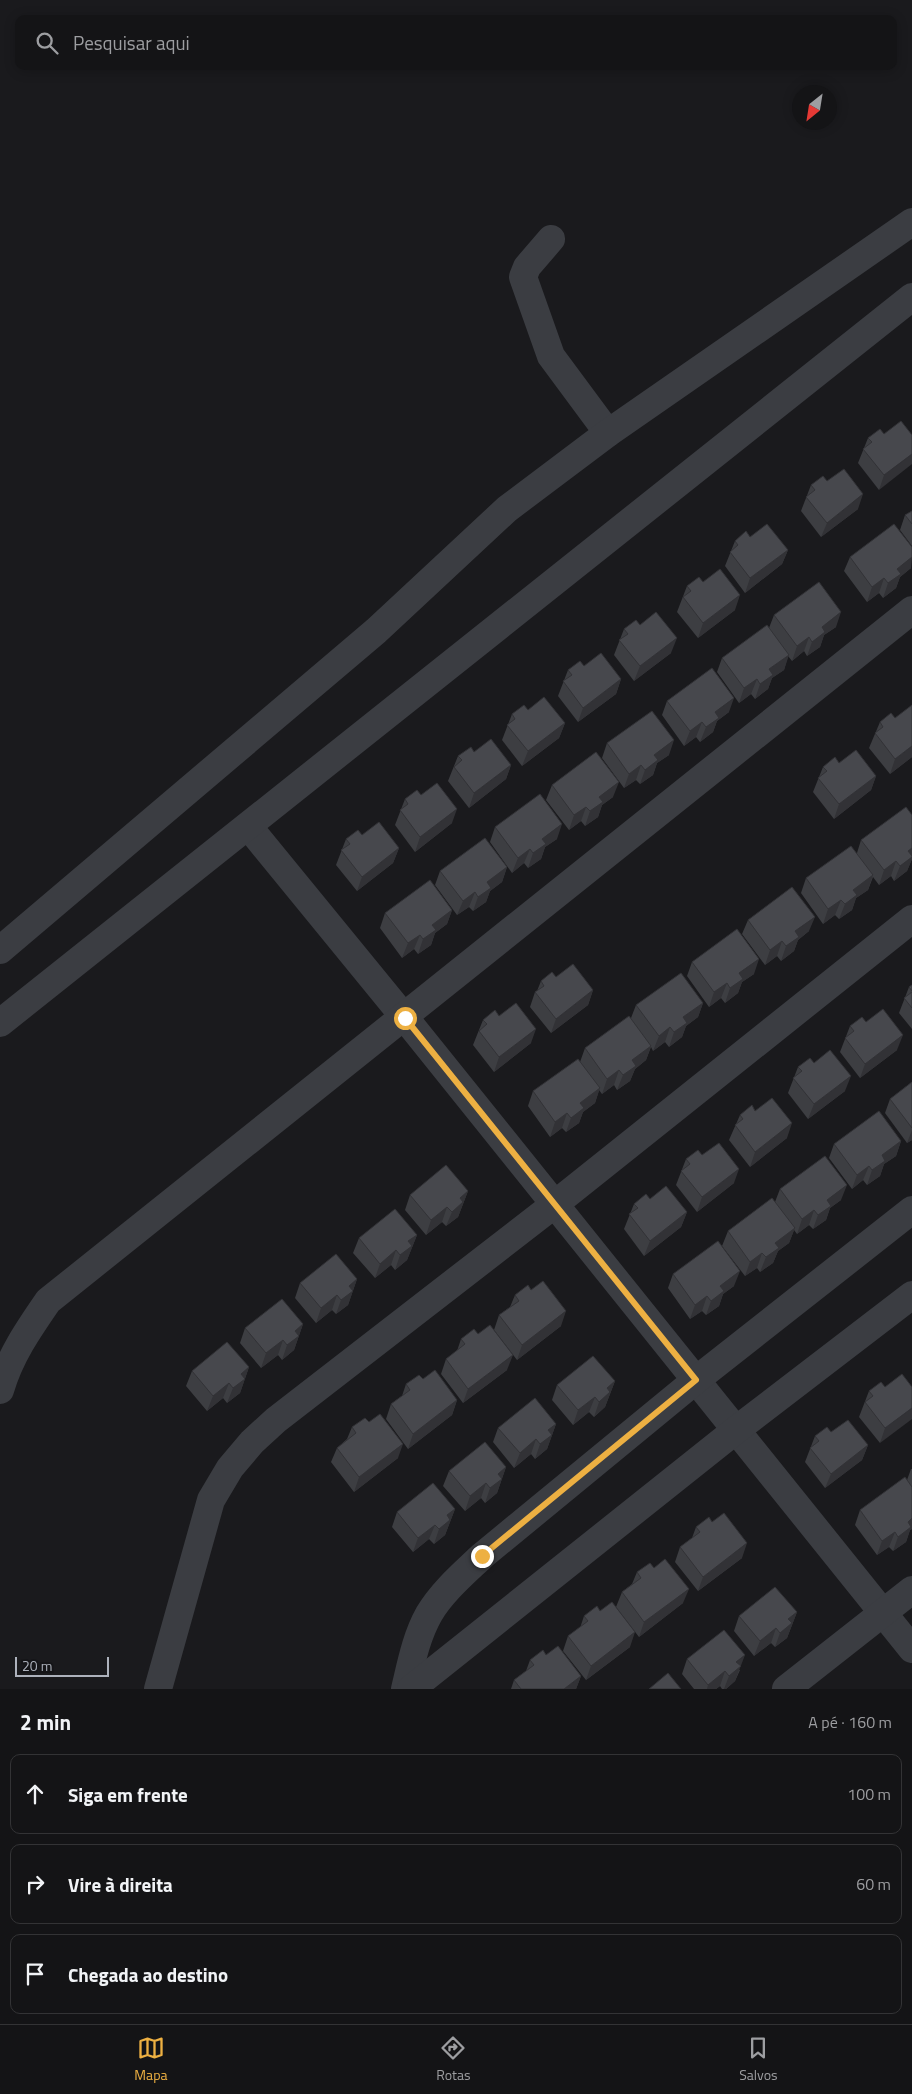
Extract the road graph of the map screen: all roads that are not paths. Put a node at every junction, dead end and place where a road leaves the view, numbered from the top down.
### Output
1 (912, 222) edge
2 (551, 239) dead end
3 (912, 297) edge
4 (608, 433) junction
5 (912, 610) edge
6 (248, 826) junction
7 (912, 919) edge
8 (0, 950) edge
9 (405, 1018) junction
10 (0, 1023) edge
11 (555, 1204) junction
12 (912, 1210) edge
13 (912, 1294) edge
14 (696, 1380) junction
15 (0, 1390) edge
16 (736, 1430) junction
17 (912, 1590) edge
18 (883, 1613) junction
19 (912, 1649) edge
20 (158, 1689) edge
21 (405, 1689) edge
22 (411, 1689) edge
23 (786, 1689) edge

1 - 4 street
2 - 4 street
3 - 6 street
4 - 8 street
5 - 9 street
6 - 9 street
6 - 10 street
7 - 11 street
9 - 11 street
9 - 15 street
11 - 14 street
11 - 20 street
12 - 14 street
13 - 16 street
14 - 16 street
14 - 21 street
16 - 18 street
16 - 22 street
17 - 18 street
18 - 19 street
18 - 23 street

